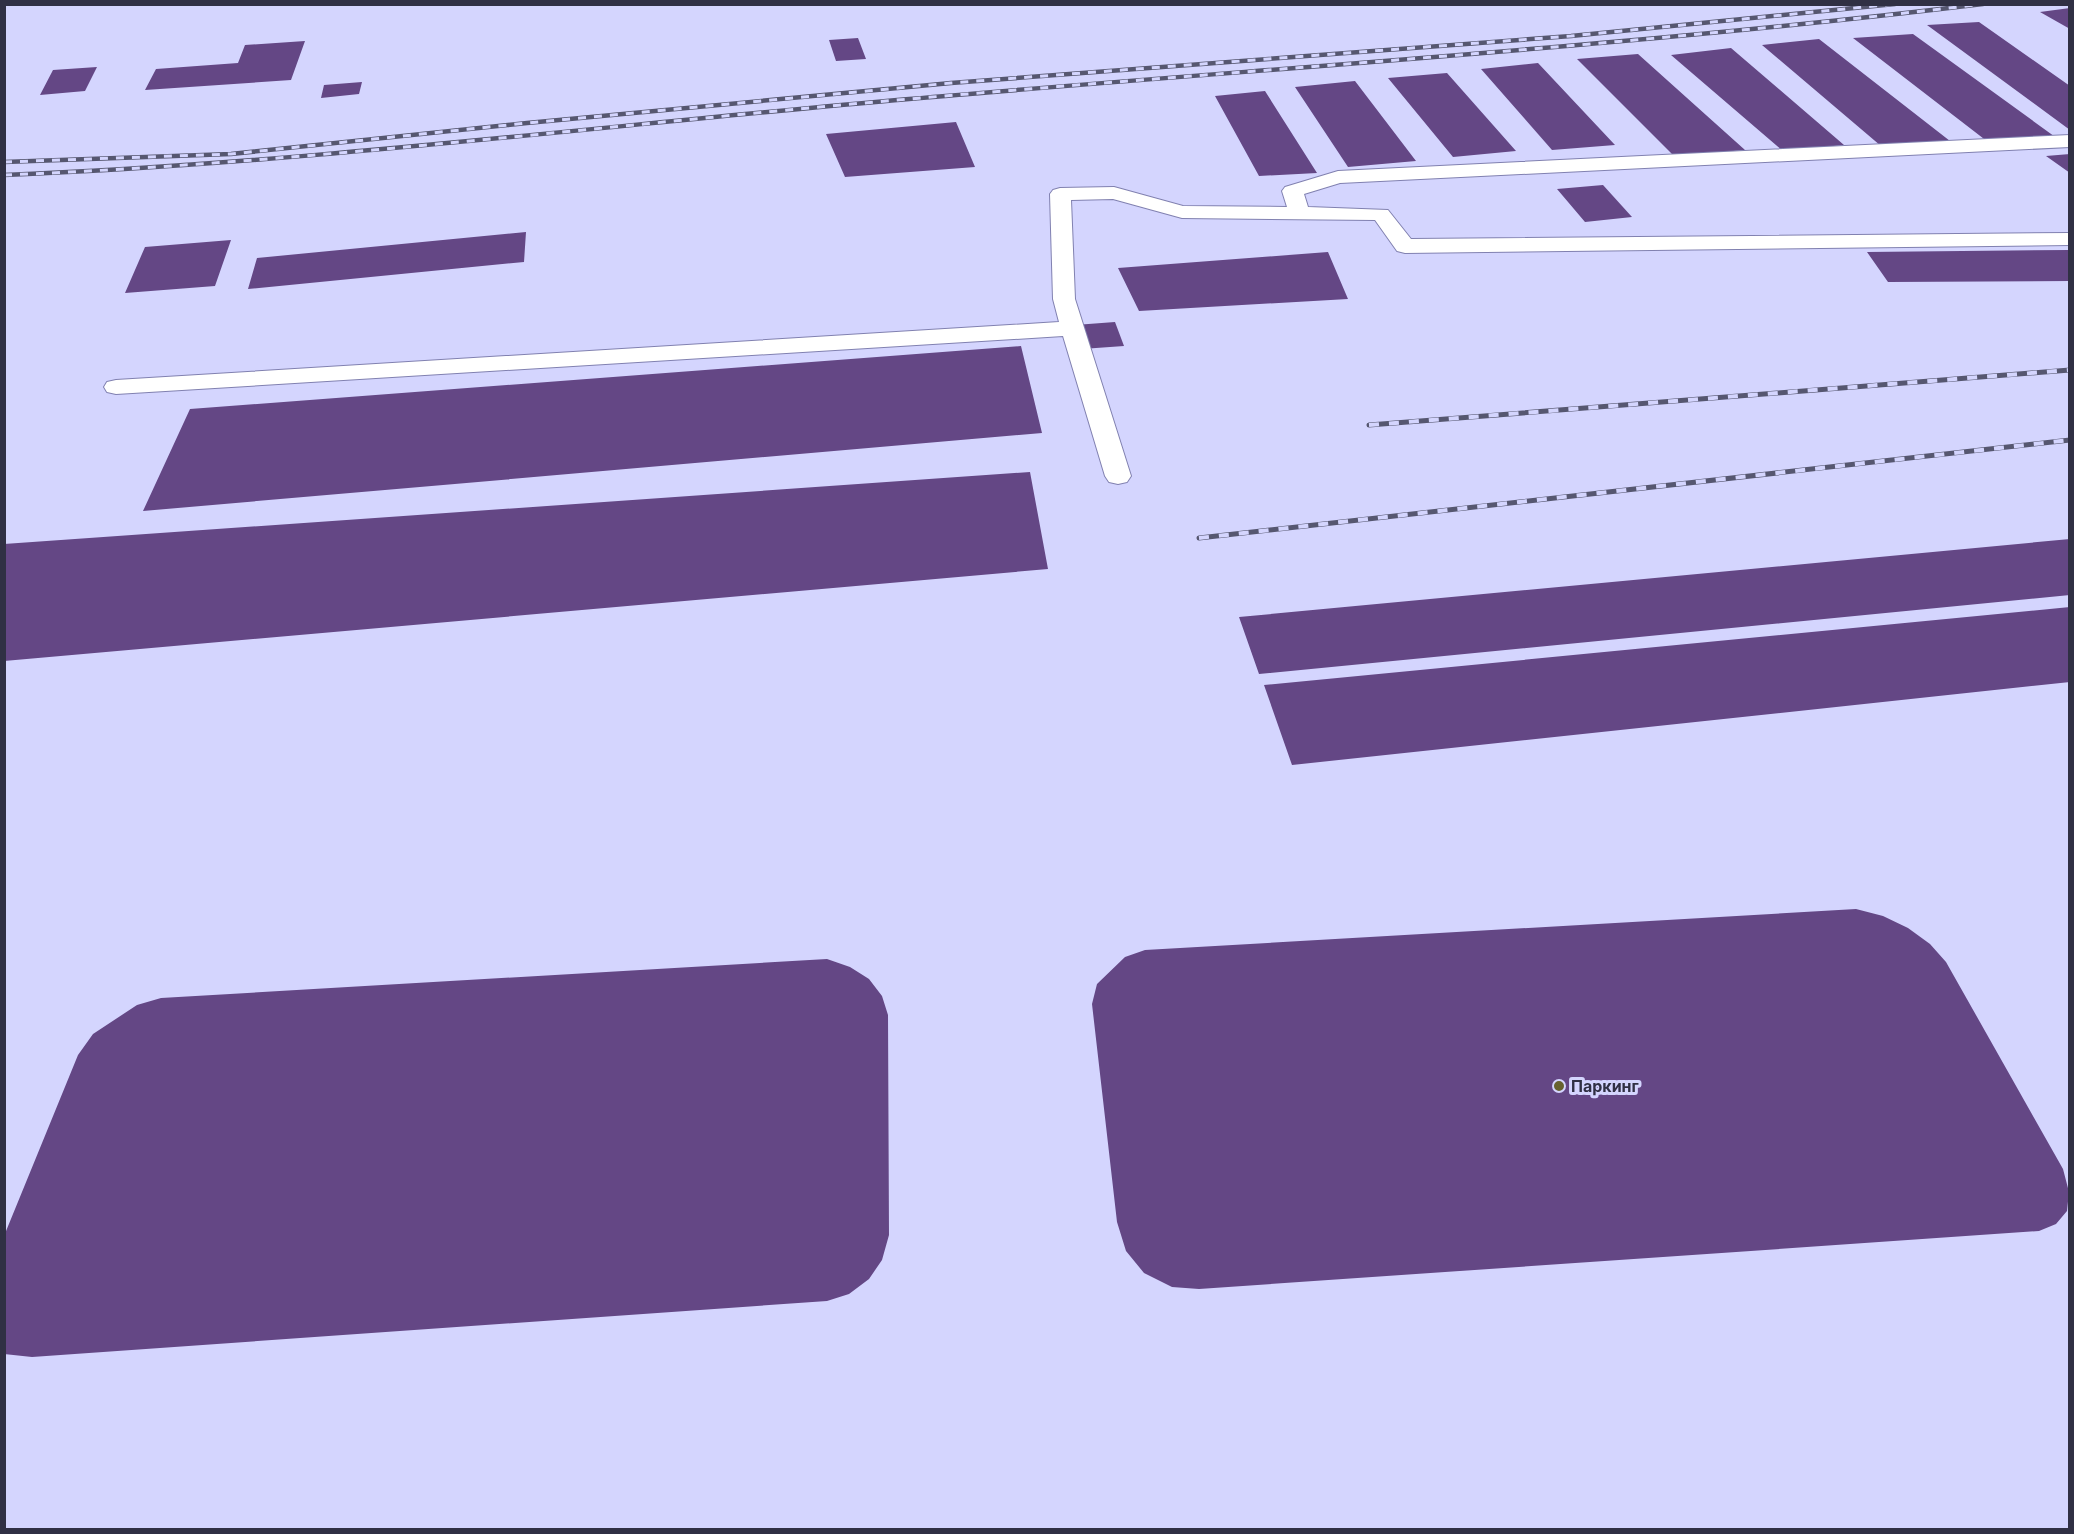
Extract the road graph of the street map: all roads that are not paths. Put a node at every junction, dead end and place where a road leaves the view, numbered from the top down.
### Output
1 (2070, 141) edge
2 (1300, 213) junction
3 (2070, 239) edge
4 (1073, 328) junction
5 (116, 387) dead end
6 (1118, 476) dead end

1 - 2 lane
2 - 3 lane
2 - 4 lane
4 - 5 lane
4 - 6 lane

